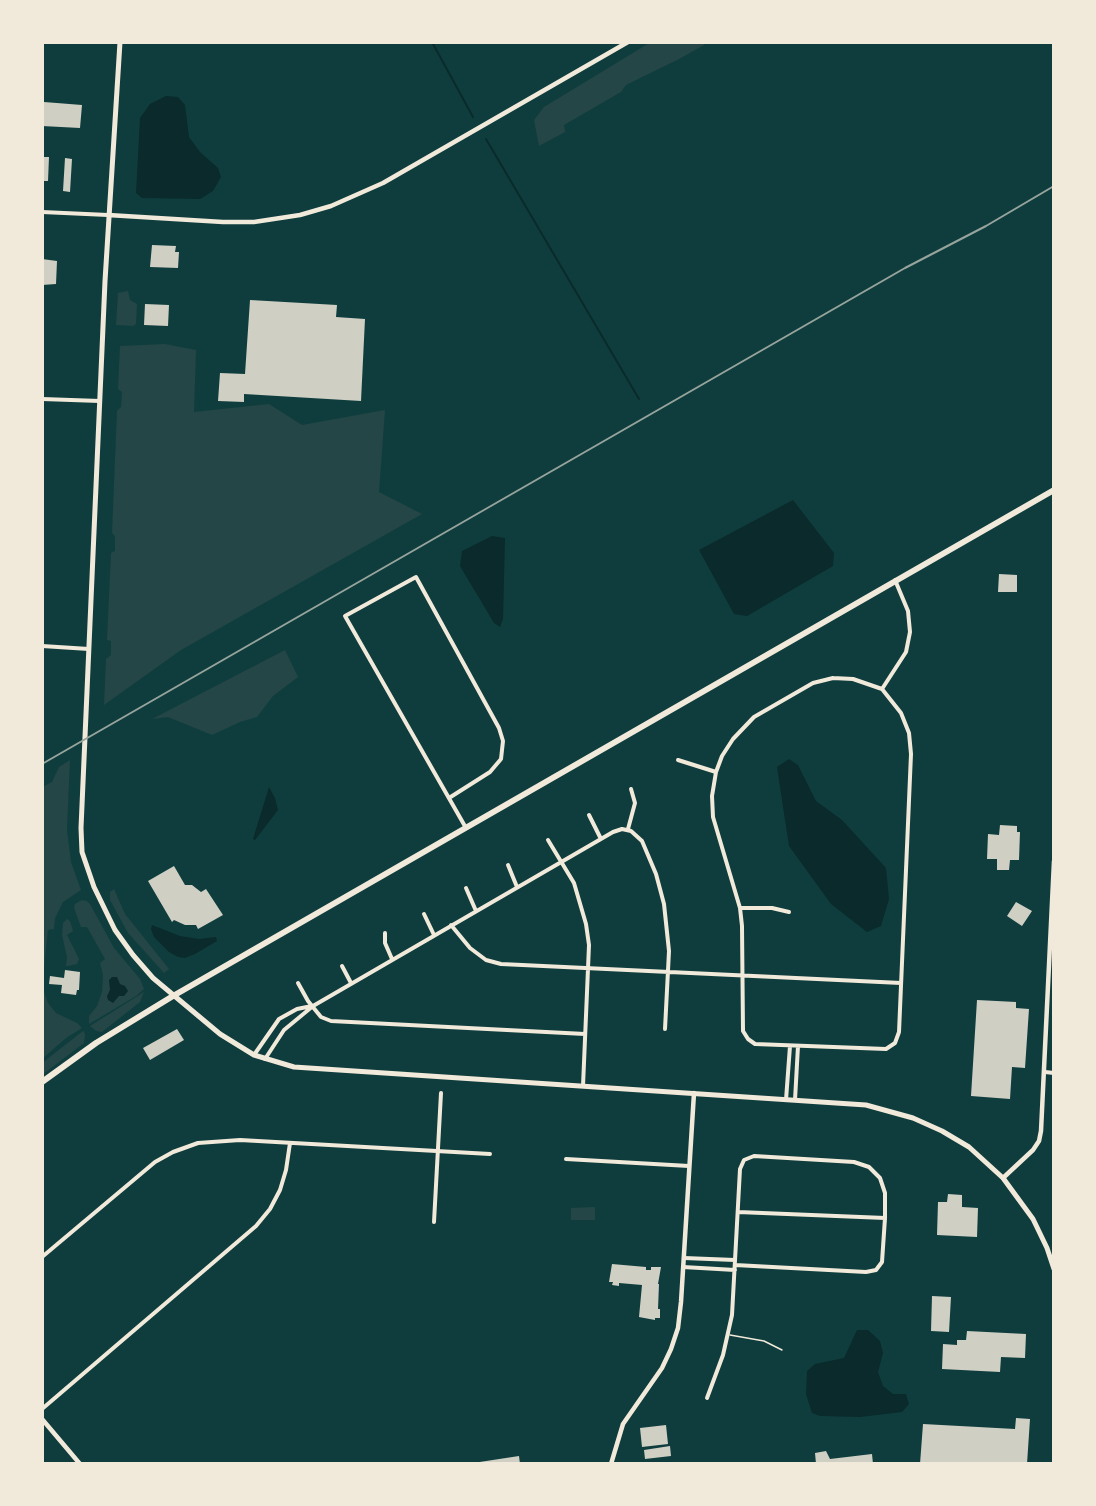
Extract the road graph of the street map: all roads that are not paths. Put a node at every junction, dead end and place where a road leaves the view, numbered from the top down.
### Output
1 (120, 42) edge
2 (628, 42) edge
3 (42, 212) edge
4 (108, 215) junction
5 (42, 399) edge
6 (100, 401) junction
7 (1052, 494) edge
8 (895, 580) junction
9 (42, 646) edge
10 (89, 649) junction
11 (882, 689) junction
12 (678, 760) dead end
13 (716, 772) junction
14 (631, 789) dead end
15 (449, 798) junction
16 (590, 815) dead end
17 (466, 828) junction
18 (628, 829) junction
19 (601, 839) junction
20 (548, 840) dead end
21 (1054, 861) edge
22 (561, 862) junction
23 (508, 865) dead end
24 (517, 887) junction
25 (466, 888) dead end
26 (740, 908) junction
27 (476, 911) junction
28 (789, 912) dead end
29 (424, 914) dead end
30 (451, 925) junction
31 (385, 933) dead end
32 (434, 935) junction
33 (392, 959) junction
34 (342, 966) dead end
35 (588, 969) junction
36 (668, 972) junction
37 (744, 975) junction
38 (298, 983) dead end
39 (351, 983) junction
40 (901, 983) junction
41 (173, 996) junction
42 (313, 1006) junction
43 (664, 1029) dead end
44 (585, 1034) junction
45 (790, 1046) junction
46 (798, 1046) junction
47 (254, 1055) junction
48 (265, 1060) junction
49 (1045, 1072) junction
50 (1054, 1073) edge
51 (42, 1082) edge
52 (583, 1086) junction
53 (441, 1093) dead end
54 (694, 1093) junction
55 (786, 1100) junction
56 (795, 1100) junction
57 (290, 1143) junction
58 (438, 1151) junction
59 (490, 1154) dead end
60 (566, 1159) dead end
61 (689, 1166) junction
62 (1004, 1178) junction
63 (738, 1212) junction
64 (885, 1218) junction
65 (434, 1222) dead end
66 (42, 1257) edge
67 (684, 1258) junction
68 (735, 1265) junction
69 (683, 1267) junction
70 (1054, 1269) edge
71 (729, 1335) junction
72 (782, 1350) dead end
73 (706, 1398) dead end
74 (42, 1409) edge
75 (42, 1419) edge
76 (80, 1464) edge
77 (611, 1464) edge

1 - 4 main road
2 - 4 street
3 - 4 street
4 - 6 main road
5 - 6 street
6 - 10 main road
7 - 8 main road
8 - 11 street
8 - 17 main road
9 - 10 street
10 - 41 main road
11 - 13 street
11 - 40 street
12 - 13 street
13 - 26 street
14 - 18 street
15 - 15 street
15 - 17 street
16 - 19 street
17 - 41 main road
18 - 19 street
18 - 36 street
19 - 22 street
20 - 22 street
21 - 49 street
22 - 24 street
22 - 35 street
23 - 24 street
24 - 27 street
25 - 27 street
26 - 28 street
26 - 37 street
27 - 30 street
29 - 32 street
30 - 32 street
30 - 35 street
31 - 33 street
32 - 33 street
33 - 39 street
34 - 39 street
35 - 36 street
35 - 44 street
36 - 37 street
36 - 43 street
37 - 40 street
37 - 45 street
38 - 42 street
39 - 42 street
40 - 46 street
41 - 47 main road
41 - 51 main road
42 - 44 street
42 - 47 street
42 - 48 street
44 - 52 street
45 - 46 street
45 - 55 street
46 - 56 street
47 - 48 main road
48 - 52 main road
49 - 50 street
49 - 62 street
52 - 54 main road
53 - 58 street
54 - 55 main road
54 - 61 street
55 - 56 main road
56 - 62 main road
57 - 58 street
57 - 66 street
57 - 74 street
58 - 59 street
58 - 65 street
60 - 61 street
61 - 67 street
62 - 70 main road
63 - 64 street
63 - 64 street
63 - 68 street
64 - 68 street
67 - 68 street
67 - 69 street
68 - 69 street
68 - 71 street
69 - 77 street
71 - 72 lane
71 - 73 street
75 - 76 street

